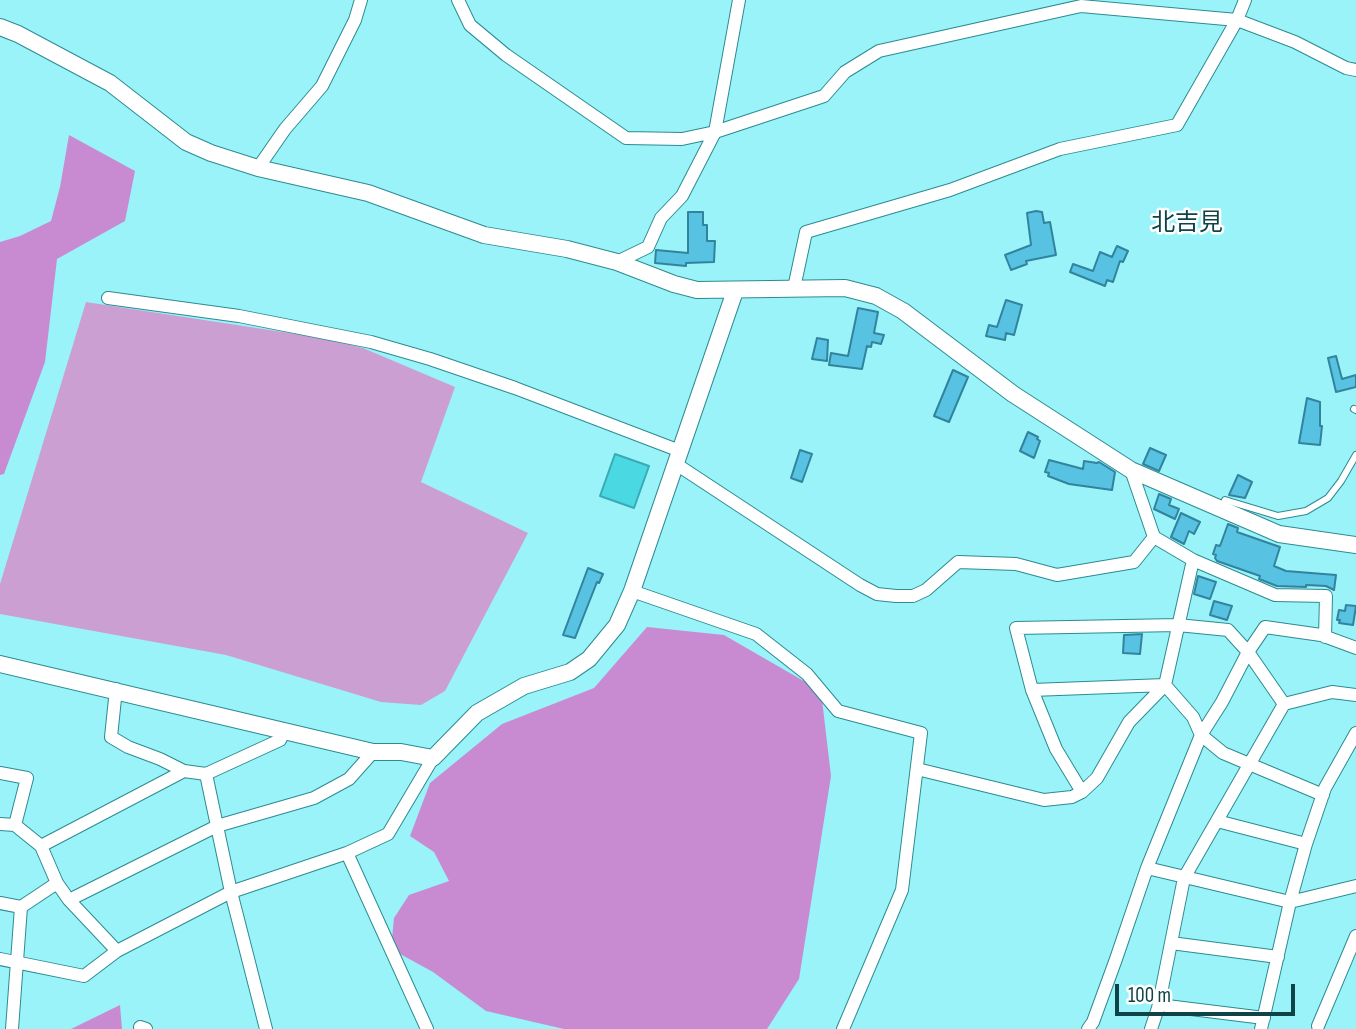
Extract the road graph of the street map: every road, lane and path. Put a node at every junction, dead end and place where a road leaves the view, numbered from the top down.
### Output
1 (361, 0) edge
2 (458, 0) edge
3 (739, 0) edge
4 (1245, 0) edge
5 (1237, 20) junction
6 (0, 27) edge
7 (1356, 70) edge
8 (715, 132) junction
9 (258, 168) junction
10 (617, 262) junction
11 (794, 288) junction
12 (735, 291) junction
13 (108, 298) dead end
14 (1356, 455) edge
15 (678, 458) junction
16 (1131, 470) junction
17 (1221, 510) junction
18 (1154, 537) junction
19 (1356, 545) edge
20 (1193, 560) junction
21 (632, 591) junction
22 (1178, 625) junction
23 (1325, 637) junction
24 (1356, 648) edge
25 (1248, 652) junction
26 (0, 664) edge
27 (1166, 685) junction
28 (116, 690) junction
29 (1032, 690) junction
30 (1356, 695) edge
31 (1284, 704) junction
32 (284, 732) junction
33 (1356, 733) edge
34 (1201, 735) junction
35 (373, 752) junction
36 (433, 758) junction
37 (1250, 764) junction
38 (916, 769) junction
39 (184, 771) junction
40 (0, 773) edge
41 (206, 774) junction
42 (1082, 792) junction
43 (1323, 795) junction
44 (1217, 821) junction
45 (0, 824) edge
46 (15, 825) junction
47 (217, 826) junction
48 (1306, 844) junction
49 (41, 846) junction
50 (347, 853) junction
51 (1147, 868) junction
52 (1184, 878) junction
53 (57, 884) junction
54 (1356, 886) edge
55 (231, 892) junction
56 (69, 900) junction
57 (1290, 902) junction
58 (0, 903) edge
59 (21, 907) junction
60 (1356, 936) edge
61 (1171, 943) junction
62 (117, 951) junction
63 (1278, 957) junction
64 (0, 959) edge
65 (17, 963) junction
66 (0, 1002) edge
67 (14, 1005) junction
68 (1159, 1005) junction
69 (1263, 1023) edge
70 (1318, 1026) dead end
71 (12, 1029) edge
72 (266, 1029) edge
73 (428, 1029) edge
74 (844, 1029) edge
75 (1088, 1029) edge
76 (1151, 1029) edge

1 - 9 street
2 - 8 street
3 - 8 street
4 - 5 street
5 - 7 street
5 - 8 street
5 - 11 street
6 - 9 street
8 - 10 street
9 - 10 street
10 - 12 street
11 - 12 street
11 - 16 street
12 - 15 street
13 - 15 street
14 - 17 lane
15 - 18 street
15 - 21 street
16 - 17 street
16 - 18 street
17 - 19 street
18 - 20 street
20 - 22 street
20 - 23 street
21 - 36 street
21 - 38 street
22 - 25 street
22 - 27 street
22 - 29 street
23 - 24 street
23 - 25 street
25 - 31 street
25 - 34 street
26 - 28 street
27 - 29 street
27 - 34 street
27 - 42 street
28 - 32 street
28 - 39 street
29 - 42 street
30 - 31 street
31 - 37 street
32 - 35 street
32 - 41 street
33 - 43 street
34 - 37 street
34 - 51 street
35 - 36 street
35 - 47 street
36 - 50 street
37 - 43 street
37 - 44 street
38 - 42 street
38 - 74 street
39 - 41 street
39 - 49 street
40 - 46 street
41 - 47 street
43 - 48 street
44 - 48 street
44 - 52 street
45 - 46 street
46 - 49 street
47 - 55 street
47 - 56 street
48 - 57 street
49 - 53 street
50 - 55 street
50 - 73 street
51 - 52 street
51 - 75 street
52 - 57 street
52 - 61 street
53 - 56 street
53 - 59 street
54 - 57 street
55 - 62 street
55 - 72 street
56 - 62 street
57 - 63 street
58 - 59 street
59 - 65 street
60 - 70 street
61 - 63 street
61 - 68 street
62 - 65 street
63 - 69 street
64 - 65 street
65 - 67 street
66 - 67 street
67 - 71 street
68 - 69 street
68 - 76 street

